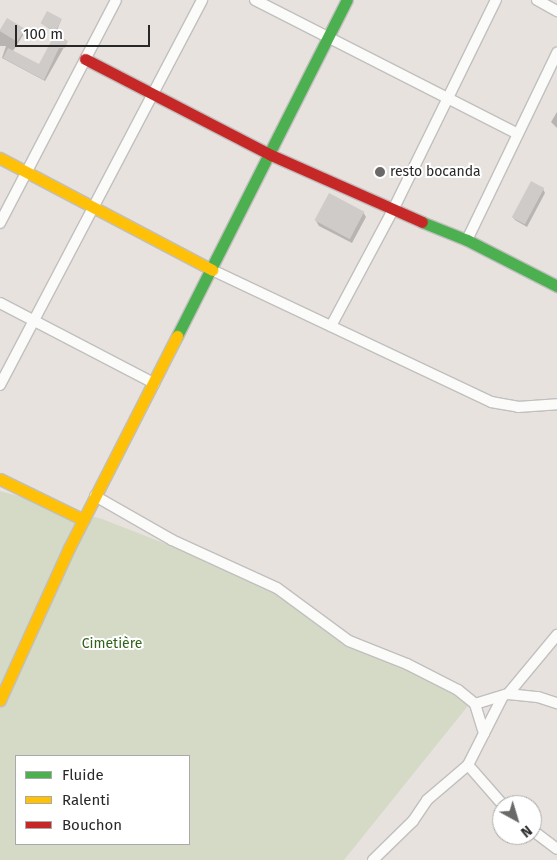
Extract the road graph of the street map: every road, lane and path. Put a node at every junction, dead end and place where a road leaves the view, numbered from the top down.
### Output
1 (116, 0) edge
2 (202, 0) edge
3 (256, 0) edge
4 (347, 0) edge
5 (496, 0) edge
6 (537, 0) edge
7 (557, 11) edge
8 (329, 37) junction
9 (557, 53) edge
10 (85, 59) junction
11 (153, 93) junction
12 (449, 96) junction
13 (516, 133) junction
14 (271, 155) junction
15 (0, 158) edge
16 (26, 171) junction
17 (93, 205) junction
18 (393, 210) junction
19 (0, 222) edge
20 (467, 240) junction
21 (212, 270) junction
22 (557, 286) edge
23 (0, 304) edge
24 (34, 321) junction
25 (331, 326) junction
26 (154, 383) junction
27 (0, 385) edge
28 (557, 404) edge
29 (0, 479) edge
30 (96, 496) junction
31 (84, 520) junction
32 (557, 635) edge
33 (506, 695) junction
34 (0, 700) edge
35 (557, 703) edge
36 (474, 704) junction
37 (484, 734) junction
38 (468, 765) junction
39 (494, 795) edge
40 (542, 838) edge
41 (557, 849) edge
42 (373, 860) edge

1 - 10 street
2 - 11 street
3 - 8 street
4 - 8 street
5 - 12 street
6 - 7 street
8 - 12 street
8 - 14 street
9 - 13 street
10 - 11 street
10 - 16 street
11 - 14 street
11 - 17 street
12 - 13 street
12 - 18 street
13 - 20 street
14 - 18 street
14 - 21 street
15 - 16 street
16 - 17 street
16 - 19 street
17 - 21 street
17 - 24 street
18 - 20 street
18 - 25 street
20 - 22 street
21 - 25 street
21 - 26 street
23 - 24 street
24 - 26 street
24 - 27 street
25 - 28 street
26 - 30 street
29 - 31 street
30 - 31 street
30 - 36 street
31 - 34 street
32 - 33 street
33 - 35 street
33 - 36 street
33 - 37 street
36 - 37 street
37 - 38 street
38 - 39 street
38 - 42 street
40 - 41 street

